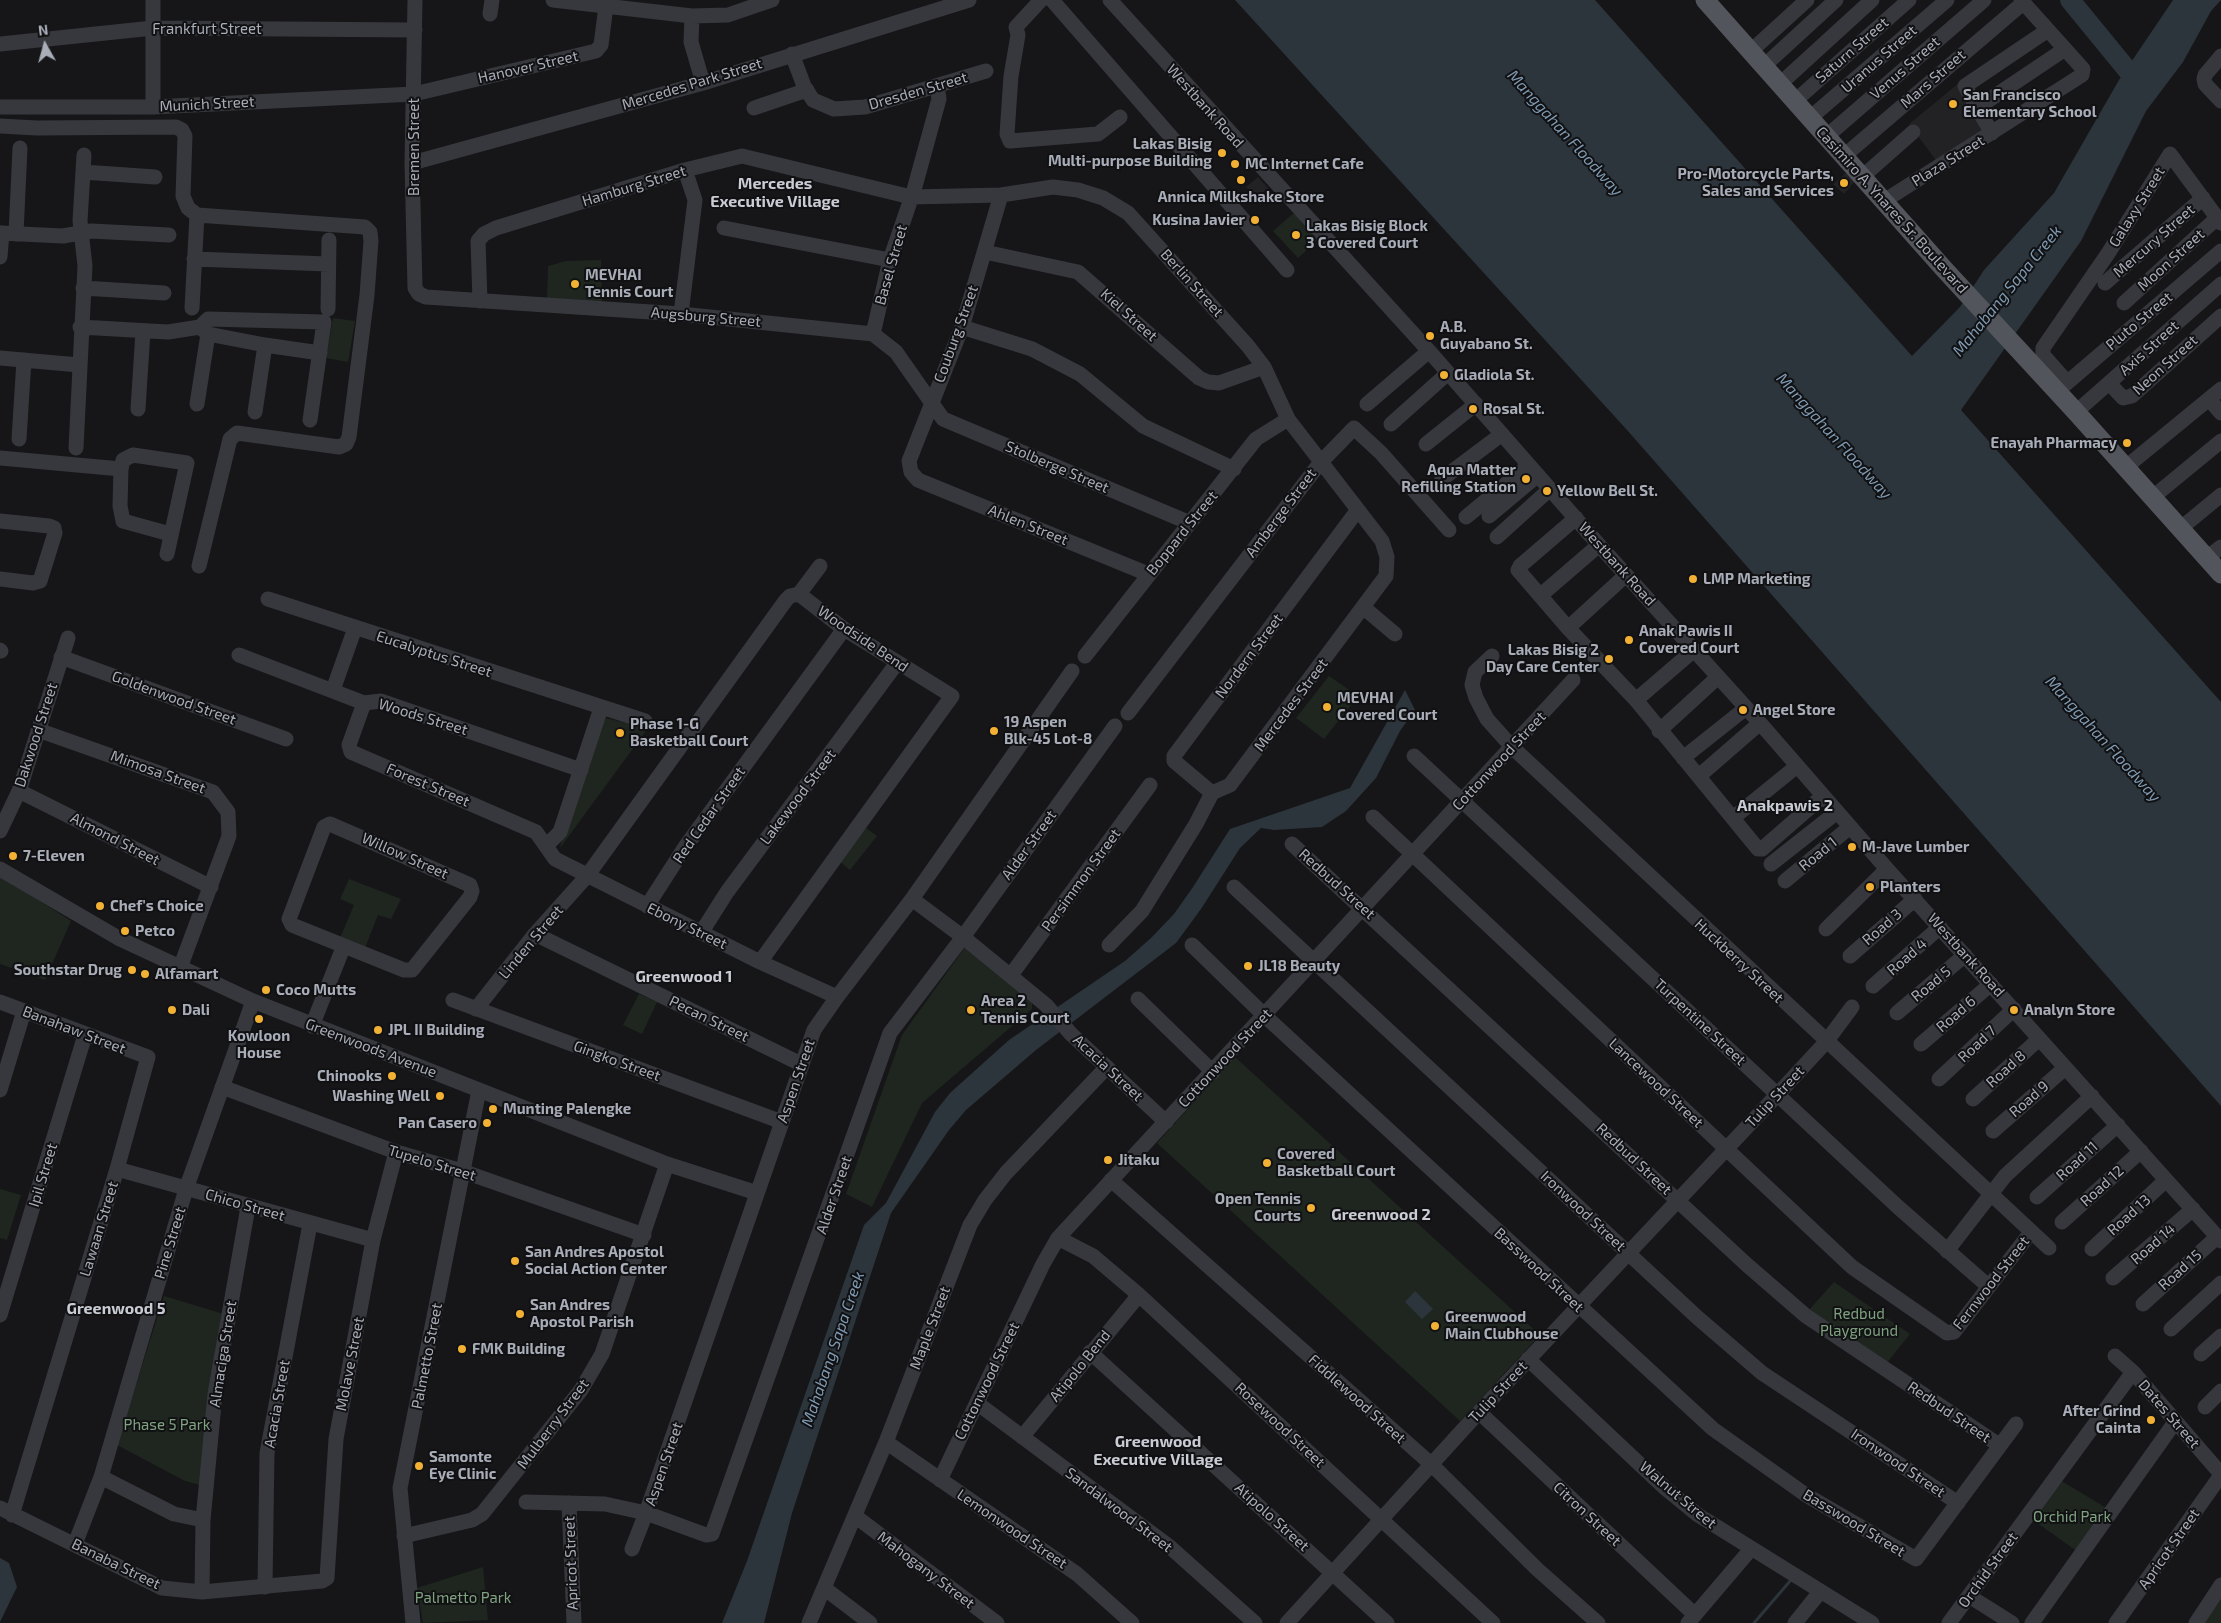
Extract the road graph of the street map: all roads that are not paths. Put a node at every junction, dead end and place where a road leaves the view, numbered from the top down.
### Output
1 (153, 0) edge
2 (415, 0) edge
3 (553, 0) edge
4 (772, 0) edge
5 (969, 0) edge
6 (1042, 0) edge
7 (1052, 0) edge
8 (1110, 0) edge
9 (1807, 0) edge
10 (1836, 0) edge
11 (1872, 0) edge
12 (1909, 0) edge
13 (1947, 0) edge
14 (1984, 0) edge
15 (1709, 1) edge
16 (2022, 1) edge
17 (606, 6) junction
18 (692, 16) junction
19 (153, 28) junction
20 (415, 30) junction
21 (2048, 30) junction
22 (0, 44) edge
23 (2065, 49) junction
24 (1751, 51) junction
25 (792, 54) junction
26 (2221, 56) edge
27 (1764, 66) junction
28 (986, 71) dead end
29 (703, 83) junction
30 (1780, 84) junction
31 (936, 86) junction
32 (807, 90) junction
33 (414, 94) junction
34 (1795, 101) junction
35 (2221, 101) edge
36 (0, 107) edge
37 (153, 107) junction
38 (754, 108) dead end
39 (1977, 108) junction
40 (1120, 117) dead end
41 (1810, 118) junction
42 (0, 126) edge
43 (1913, 132) dead end
44 (1992, 133) junction
45 (1826, 136) junction
46 (20, 148) dead end
47 (84, 156) dead end
48 (1844, 156) junction
49 (412, 163) junction
50 (685, 170) junction
51 (83, 172) junction
52 (155, 177) dead end
53 (1862, 177) junction
54 (1001, 195) junction
55 (911, 197) junction
56 (2203, 198) junction
57 (1884, 201) junction
58 (197, 215) junction
59 (2219, 220) edge
60 (724, 228) dead end
61 (6, 233) edge
62 (80, 233) junction
63 (169, 236) dead end
64 (329, 240) dead end
65 (2221, 251) edge
66 (984, 252) junction
67 (0, 257) edge
68 (194, 259) junction
69 (890, 260) junction
70 (328, 264) junction
71 (1287, 270) dead end
72 (2105, 284) dead end
73 (2221, 284) edge
74 (83, 288) junction
75 (164, 293) dead end
76 (418, 294) joint
77 (480, 301) junction
78 (2124, 303) dead end
79 (192, 308) dead end
80 (328, 308) dead end
81 (681, 314) junction
82 (2221, 316) edge
83 (80, 327) junction
84 (962, 327) junction
85 (143, 331) junction
86 (204, 331) junction
87 (873, 334) junction
88 (265, 345) junction
89 (1429, 351) junction
90 (320, 353) junction
91 (0, 358) edge
92 (24, 360) junction
93 (79, 365) junction
94 (1264, 367) junction
95 (1448, 373) junction
96 (2109, 383) junction
97 (2062, 386) junction
98 (2221, 389) edge
99 (2209, 400) junction
100 (931, 402) junction
101 (196, 404) dead end
102 (1367, 404) dead end
103 (1476, 404) junction
104 (138, 409) dead end
105 (255, 412) dead end
106 (2076, 412) junction
107 (2221, 413) edge
108 (1288, 419) junction
109 (310, 420) dead end
110 (1391, 424) dead end
111 (1502, 434) junction
112 (19, 440) dead end
113 (2221, 441) edge
114 (1426, 444) dead end
115 (76, 448) dead end
116 (0, 458) edge
117 (1320, 463) junction
118 (2126, 467) junction
119 (121, 469) junction
120 (1234, 469) junction
121 (1534, 470) junction
122 (911, 472) joint
123 (1442, 478) dead end
124 (1550, 489) junction
125 (2221, 495) edge
126 (2153, 497) junction
127 (1357, 511) junction
128 (1489, 516) dead end
129 (1466, 517) dead end
130 (1576, 518) junction
131 (0, 522) edge
132 (1190, 523) junction
133 (2181, 528) junction
134 (1449, 530) dead end
135 (170, 534) junction
136 (1497, 537) dead end
137 (1599, 545) junction
138 (2214, 553) edge
139 (167, 554) dead end
140 (199, 566) dead end
141 (820, 566) dead end
142 (1148, 574) junction
143 (2221, 574) edge
144 (1626, 575) junction
145 (0, 579) edge
146 (799, 594) junction
147 (1541, 595) junction
148 (268, 599) dead end
149 (1363, 607) junction
150 (355, 628) junction
151 (1568, 628) junction
152 (844, 629) junction
153 (1395, 634) dead end
154 (68, 638) dead end
155 (1694, 650) junction
156 (239, 655) dead end
157 (1085, 656) dead end
158 (1492, 656) dead end
159 (61, 657) junction
160 (898, 662) junction
161 (1072, 671) dead end
162 (1718, 677) junction
163 (1573, 680) dead end
164 (333, 690) junction
165 (1636, 700) junction
166 (364, 703) junction
167 (601, 708) junction
168 (1746, 708) junction
169 (1128, 713) dead end
170 (645, 722) dead end
171 (1760, 723) junction
172 (1115, 726) dead end
173 (38, 730) junction
174 (1659, 731) junction
175 (286, 739) dead end
176 (1512, 747) junction
177 (1414, 756) dead end
178 (1683, 758) junction
179 (1797, 766) junction
180 (581, 770) junction
181 (1699, 776) junction
182 (1150, 785) dead end
183 (19, 791) junction
184 (1212, 793) junction
185 (1823, 796) junction
186 (1462, 801) junction
187 (1837, 812) junction
188 (1373, 817) dead end
189 (1733, 818) junction
190 (1850, 827) junction
191 (0, 832) edge
192 (1292, 844) dead end
193 (546, 846) junction
194 (1412, 854) junction
195 (1771, 864) dead end
196 (0, 869) edge
197 (1887, 869) junction
198 (587, 876) junction
199 (1785, 881) dead end
200 (211, 887) junction
201 (1234, 887) dead end
202 (912, 899) junction
203 (1915, 899) junction
204 (647, 906) junction
205 (1363, 908) junction
206 (1940, 927) junction
207 (1826, 929) dead end
208 (702, 933) junction
209 (536, 934) junction
210 (963, 937) junction
211 (1192, 945) dead end
212 (1109, 946) dead end
213 (343, 948) junction
214 (1965, 955) junction
215 (1850, 956) dead end
216 (1314, 961) junction
217 (760, 962) junction
218 (180, 968) junction
219 (1012, 975) junction
220 (1992, 984) junction
221 (1873, 986) dead end
222 (837, 996) junction
223 (1138, 999) dead end
224 (453, 1000) dead end
225 (253, 1001) junction
226 (0, 1002) edge
227 (1852, 1007) dead end
228 (476, 1009) junction
229 (2014, 1009) junction
230 (24, 1012) junction
231 (1897, 1013) dead end
232 (1265, 1016) junction
233 (312, 1026) junction
234 (85, 1035) junction
235 (2039, 1039) junction
236 (1826, 1042) junction
237 (1922, 1044) dead end
238 (148, 1057) joint
239 (801, 1064) junction
240 (1106, 1068) junction
241 (2065, 1068) junction
242 (1213, 1072) junction
243 (1939, 1079) dead end
244 (222, 1087) junction
245 (0, 1090) edge
246 (479, 1090) junction
247 (1777, 1095) junction
248 (1973, 1099) dead end
249 (2087, 1101) junction
250 (782, 1122) junction
251 (1166, 1122) junction
252 (2118, 1124) junction
253 (1993, 1131) dead end
254 (1726, 1148) junction
255 (2141, 1151) junction
256 (396, 1152) junction
257 (667, 1164) junction
258 (117, 1169) junction
259 (462, 1171) junction
260 (1111, 1180) junction
261 (2166, 1180) junction
262 (186, 1189) junction
263 (757, 1193) junction
264 (1990, 1195) junction
265 (2037, 1197) dead end
266 (1678, 1199) junction
267 (248, 1207) junction
268 (2193, 1209) junction
269 (2062, 1222) dead end
270 (310, 1224) junction
271 (2031, 1232) junction
272 (644, 1236) junction
273 (1058, 1238) junction
274 (2219, 1239) edge
275 (373, 1240) junction
276 (2049, 1248) dead end
277 (2092, 1249) dead end
278 (1947, 1251) junction
279 (1627, 1253) junction
280 (2113, 1278) dead end
281 (2221, 1283) edge
282 (1988, 1286) junction
283 (1139, 1295) junction
284 (2143, 1304) dead end
285 (1578, 1306) junction
286 (0, 1316) edge
287 (2171, 1329) dead end
288 (1950, 1333) joint
289 (2221, 1336) edge
290 (1090, 1352) junction
291 (2201, 1354) dead end
292 (2115, 1356) dead end
293 (1528, 1360) junction
294 (2133, 1372) junction
295 (2221, 1390) edge
296 (977, 1403) junction
297 (2205, 1407) dead end
298 (1478, 1412) junction
299 (2176, 1422) junction
300 (2016, 1424) dead end
301 (1022, 1437) junction
302 (886, 1442) junction
303 (1999, 1445) junction
304 (1431, 1464) junction
305 (2221, 1474) edge
306 (100, 1477) junction
307 (940, 1480) junction
308 (526, 1502) dead end
309 (1958, 1502) junction
310 (569, 1503) junction
311 (6, 1511) edge
312 (646, 1513) junction
313 (855, 1516) junction
314 (203, 1520) junction
315 (1382, 1520) junction
316 (404, 1536) junction
317 (75, 1544) junction
318 (632, 1549) dead end
319 (1751, 1549) junction
320 (1333, 1573) junction
321 (326, 1578) joint
322 (2221, 1585) edge
323 (265, 1587) junction
324 (824, 1588) junction
325 (202, 1592) junction
326 (1820, 1592) junction
327 (1969, 1596) junction
328 (1691, 1619) edge
329 (414, 1623) edge
330 (574, 1623) edge
331 (809, 1623) edge
332 (870, 1623) edge
333 (996, 1623) edge
334 (1132, 1623) edge
335 (1255, 1623) edge
336 (1287, 1623) edge
337 (1386, 1623) edge
338 (1493, 1623) edge
339 (1598, 1623) edge
340 (1794, 1623) edge
341 (1870, 1623) edge
342 (1949, 1623) edge
343 (2012, 1623) edge
344 (2032, 1623) edge
345 (2116, 1623) edge
346 (2196, 1623) edge

1 - 19 street
2 - 20 street, Bremen Street
3 - 17 street
4 - 18 street
5 - 25 street, Mercedes Park Street
6 - 40 street
7 - 71 street
8 - 89 street, Westbank Road
9 - 24 street
10 - 27 street
11 - 30 street
12 - 34 street, Saturn Street
13 - 41 street, Uranus Street
14 - 45 street, Venus Street
15 - 24 main road, Casimiro A. Ynares Sr. Boulevard
16 - 21 street
16 - 48 street, Mars Street
17 - 18 street
17 - 33 street, Hanover Street
18 - 29 street
19 - 20 street, Frankfurt Street
19 - 22 street, Frankfurt Street
19 - 37 street
20 - 33 street, Bremen Street
21 - 23 street
21 - 39 street
23 - 39 street
23 - 44 street, Plaza Street
24 - 27 main road, Casimiro A. Ynares Sr. Boulevard
25 - 29 street, Mercedes Park Street
25 - 32 street, Dresden Street
26 - 35 street
27 - 30 main road, Casimiro A. Ynares Sr. Boulevard
28 - 31 street, Dresden Street
29 - 49 street, Mercedes Park Street
30 - 34 main road, Casimiro A. Ynares Sr. Boulevard
31 - 32 street, Dresden Street
31 - 55 street, Basel Street
32 - 38 street
33 - 37 street, Munich Street
33 - 49 street, Bremen Street
34 - 41 main road, Casimiro A. Ynares Sr. Boulevard
36 - 37 street, Munich Street
39 - 44 street
41 - 45 main road, Casimiro A. Ynares Sr. Boulevard
42 - 58 street
43 - 53 street
44 - 57 street, Plaza Street
45 - 48 main road, Casimiro A. Ynares Sr. Boulevard
46 - 61 street
47 - 51 street
48 - 53 main road, Casimiro A. Ynares Sr. Boulevard
49 - 76 street, Bremen Street
50 - 55 street, Hamburg Street
50 - 77 street, Hamburg Street
50 - 81 street
51 - 52 street
51 - 62 street
53 - 57 main road, Casimiro A. Ynares Sr. Boulevard
54 - 55 street, Berlin Street
54 - 66 street, Couburg Street
54 - 94 street, Berlin Street
55 - 69 street, Basel Street
56 - 59 street
56 - 72 street, Mercury Street
56 - 97 street, Galaxy Street
57 - 97 main road, Casimiro A. Ynares Sr. Boulevard
58 - 68 street
58 - 140 street
59 - 78 street, Moon Street
60 - 69 street
61 - 62 street
61 - 67 street
62 - 63 street
62 - 74 street
64 - 70 street
65 - 97 street, Pluto Street
66 - 84 street, Couburg Street
66 - 94 street, Kiel Street
68 - 70 street
68 - 79 street
69 - 87 street, Basel Street
70 - 80 street
73 - 96 street, Axis Street
74 - 75 street
74 - 83 street
76 - 77 street, Augsburg Street
77 - 81 street, Augsburg Street
81 - 87 street, Augsburg Street
82 - 96 street, Neon Street
83 - 85 street
83 - 93 street
84 - 100 street, Couburg Street
84 - 120 street
85 - 86 street
85 - 104 street
86 - 88 street
86 - 90 street
86 - 101 street
87 - 100 street
88 - 90 street
88 - 105 street
89 - 95 street, Westbank Road
89 - 102 street
90 - 109 street
91 - 92 street
92 - 93 street
92 - 112 street
93 - 115 street
94 - 108 street, Berlin Street
95 - 103 street, Westbank Road
95 - 110 street
96 - 106 street, Axis Street
97 - 106 main road, Casimiro A. Ynares Sr. Boulevard
98 - 99 street
99 - 107 street
99 - 118 street
100 - 122 street, Couburg Street
100 - 132 street, Stolberge Street
103 - 111 street, Westbank Road
103 - 114 street
106 - 118 main road, Casimiro A. Ynares Sr. Boulevard
108 - 117 street, Berlin Street
108 - 120 street, Boppard Street
111 - 121 street, Westbank Road
111 - 123 street
113 - 126 street
116 - 119 street
117 - 127 street, Berlin Street
117 - 134 street, Amberge Street
117 - 169 street, Amberge Street
118 - 126 main road, Casimiro A. Ynares Sr. Boulevard
119 - 135 street
119 - 135 street
120 - 132 street, Boppard Street
121 - 124 street, Westbank Road
121 - 128 street
121 - 129 street
122 - 142 street, Ahlen Street
124 - 130 street, Westbank Road
124 - 136 street
125 - 133 street
126 - 133 main road, Casimiro A. Ynares Sr. Boulevard
127 - 149 street, Mercedes Street
127 - 184 street, Nordern Street
130 - 137 street, Westbank Road
130 - 147 street
131 - 145 street
132 - 142 street, Boppard Street
133 - 138 main road, Casimiro A. Ynares Sr. Boulevard
135 - 139 street
137 - 144 street, Westbank Road
137 - 147 street
138 - 143 main road, Casimiro A. Ynares Sr. Boulevard
141 - 146 street
142 - 157 street, Boppard Street
144 - 151 street
144 - 155 street, Westbank Road
146 - 152 street, Woodside Bend
146 - 198 street
147 - 151 street
148 - 150 street, Eucalyptus Street
149 - 153 street
149 - 184 street, Mercedes Street
150 - 164 street
150 - 167 street, Eucalyptus Street
151 - 165 street
152 - 160 street, Woodside Bend
152 - 204 street, Red Cedar Street
154 - 159 street, Dakwood Street
155 - 162 street, Westbank Road
155 - 165 street
156 - 164 street, Woods Street
158 - 176 street, Huckberry Street
159 - 173 street, Dakwood Street
159 - 175 street, Goldenwood Street
160 - 208 street, Lakewood Street
160 - 217 street, Woodside Bend
161 - 202 street, Aspen Street
162 - 168 street, Westbank Road
162 - 174 street
163 - 176 street, Cottonwood Street
164 - 166 street, Woods Street
165 - 174 street
166 - 180 street, Woods Street
166 - 193 street, Forest Street
167 - 170 street, Eucalyptus Street
167 - 180 street
168 - 171 street, Westbank Road
168 - 178 street
171 - 179 street, Westbank Road
171 - 181 street
172 - 210 street, Alder Street
173 - 183 street, Dakwood Street
173 - 200 street, Mimosa Street
174 - 178 street
176 - 186 street, Cottonwood Street
176 - 236 street, Huckberry Street
177 - 186 street, Turpentine Street
178 - 181 street
179 - 185 street, Westbank Road
179 - 189 street
180 - 193 street
181 - 189 street
182 - 219 street, Persimmon Street
183 - 191 street, Dakwood Street
183 - 200 street, Almond Street
184 - 212 street
185 - 187 street, Westbank Road
185 - 189 street
186 - 194 street, Cottonwood Street
186 - 247 street, Turpentine Street
187 - 190 street, Westbank Road
187 - 195 street
188 - 194 street, Lancewood Street
190 - 197 street, Westbank Road
190 - 199 street, Road 1
192 - 205 street, Redbud Street
193 - 198 street, Ebony Street
194 - 205 street, Cottonwood Street
194 - 254 street, Lancewood Street
196 - 218 street, Greenwoods Avenue
197 - 203 street, Westbank Road
197 - 207 street
198 - 204 street, Ebony Street
198 - 209 street, Linden Street
200 - 218 street, Mimosa Street
201 - 216 street, Ironwood Street
202 - 210 street, Acacia Street
202 - 222 street, Aspen Street
203 - 206 street, Westbank Road
203 - 215 street, Road 3
204 - 208 street, Ebony Street
205 - 216 street, Cottonwood Street
205 - 266 street, Redbud Street
206 - 214 street, Westbank Road
206 - 221 street, Road 4
208 - 217 street, Ebony Street
209 - 228 street, Linden Street
209 - 239 street, Pecan Street
210 - 219 street, Acacia Street
210 - 312 street, Alder Street
211 - 232 street, Basswood Street
213 - 213 street, Willow Street
213 - 233 street
214 - 220 street, Westbank Road
214 - 231 street, Road 5
216 - 232 street, Cottonwood Street
216 - 279 street, Ironwood Street
217 - 222 street, Ebony Street
218 - 225 street, Greenwoods Avenue
219 - 240 street, Acacia Street
220 - 229 street, Westbank Road
220 - 237 street, Road 6
222 - 239 street, Aspen Street
223 - 242 street
224 - 228 street, Gingko Street
225 - 233 street, Greenwoods Avenue
225 - 244 street, Pine Street
226 - 230 street, Banahaw Street
227 - 236 street, Tulip Street
228 - 250 street, Gingko Street
229 - 235 street, Westbank Road
229 - 243 street, Road 7
230 - 234 street, Banahaw Street
230 - 245 street
232 - 242 street, Cottonwood Street
232 - 285 street, Basswood Street
233 - 246 street, Greenwoods Avenue
234 - 238 street, Banahaw Street
234 - 286 street, Ipil Street
235 - 241 street, Westbank Road
235 - 248 street, Road 8
236 - 247 street, Tulip Street
236 - 264 street, Huckberry Street
238 - 258 street, Lawaan Street
239 - 250 street, Aspen Street
240 - 251 street, Acacia Street
240 - 302 street, Maple Street
241 - 249 street, Westbank Road
241 - 253 street, Road 9
242 - 251 street, Cottonwood Street
244 - 256 street, Tupelo Street
244 - 262 street, Pine Street
246 - 257 street, Greenwoods Avenue
246 - 259 street, Palmetto Street
247 - 254 street, Tulip Street
247 - 278 street, Turpentine Street
249 - 252 street, Westbank Road
249 - 264 street
250 - 263 street, Aspen Street
251 - 260 street, Cottonwood Street
252 - 255 street, Westbank Road
252 - 265 street, Road 11
254 - 266 street, Tulip Street
254 - 288 street, Lancewood Street
255 - 261 street, Westbank Road
255 - 269 street, Road 12
256 - 259 street, Tupelo Street
256 - 275 street, Molave Street
257 - 263 street, Greenwoods Avenue
257 - 272 street, Mulberry Street
258 - 262 street, Chico Street
258 - 311 street, Lawaan Street
259 - 272 street, Tupelo Street
259 - 316 street, Palmetto Street
260 - 273 street, Cottonwood Street
260 - 304 street, Fiddlewood Street
261 - 268 street, Westbank Road
261 - 277 street, Road 13
262 - 267 street, Chico Street
262 - 306 street, Pine Street
263 - 312 street, Aspen Street
264 - 271 street, Huckberry Street
264 - 278 street
266 - 279 street, Tulip Street
266 - 303 street, Redbud Street
267 - 270 street, Chico Street
267 - 314 street, Almaciga Street
268 - 274 street, Westbank Road
268 - 280 street, Road 14
270 - 275 street, Chico Street
270 - 323 street, Acacia Street
271 - 276 street, Huckberry Street
271 - 282 street, Fernwood Street
272 - 316 street, Mulberry Street
273 - 283 street, Rosewood Street
273 - 296 street, Cottonwood Street
274 - 284 street, Road 15
275 - 321 street, Molave Street
278 - 282 street, Turpentine Street
279 - 285 street, Tulip Street
279 - 309 street, Ironwood Street
281 - 287 street
282 - 288 street, Fernwood Street
283 - 290 street, Atipolo Bend
283 - 315 street, Rosewood Street
285 - 293 street, Tulip Street
285 - 309 street, Basswood Street
289 - 291 street
290 - 301 street, Atipolo Bend
290 - 320 street, Atipolo Street
292 - 294 street, Dates Street
293 - 298 street, Tulip Street
293 - 319 street, Walnut Street
294 - 299 street, Dates Street
294 - 327 street, Orchid Street
295 - 297 street
296 - 301 street, Sandalwood Street
296 - 307 street, Cottonwood Street
298 - 304 street, Tulip Street
298 - 328 street, Citron Street
299 - 305 street, Dates Street
299 - 344 street
300 - 303 street
301 - 335 street, Sandalwood Street
302 - 307 street, Lemonwood Street
302 - 313 street, Maple Street
303 - 309 street
304 - 315 street, Tulip Street
304 - 339 street, Fiddlewood Street
305 - 345 street, Apricot Street
306 - 314 street
306 - 317 street, Pine Street
307 - 334 street, Lemonwood Street
308 - 310 street, Alder Street
310 - 312 street, Alder Street
310 - 330 street, Apricot Street
311 - 317 street, Banaba Street
312 - 318 street, Aspen Street
313 - 324 street, Maple Street
313 - 333 street, Mahogany Street
314 - 325 street, Almaciga Street
315 - 320 street, Tulip Street
315 - 338 street, Rosewood Street
316 - 329 street, Palmetto Street
317 - 325 street, Banaba Street
319 - 326 street, Walnut Street
319 - 328 street
320 - 336 street, Tulip Street
320 - 337 street, Atipolo Street
321 - 323 street, Banaba Street
322 - 346 street
323 - 325 street, Banaba Street
324 - 331 street, Maple Street
324 - 332 street
326 - 340 street
326 - 341 street, Walnut Street
327 - 342 street, Orchid Street
327 - 343 street

